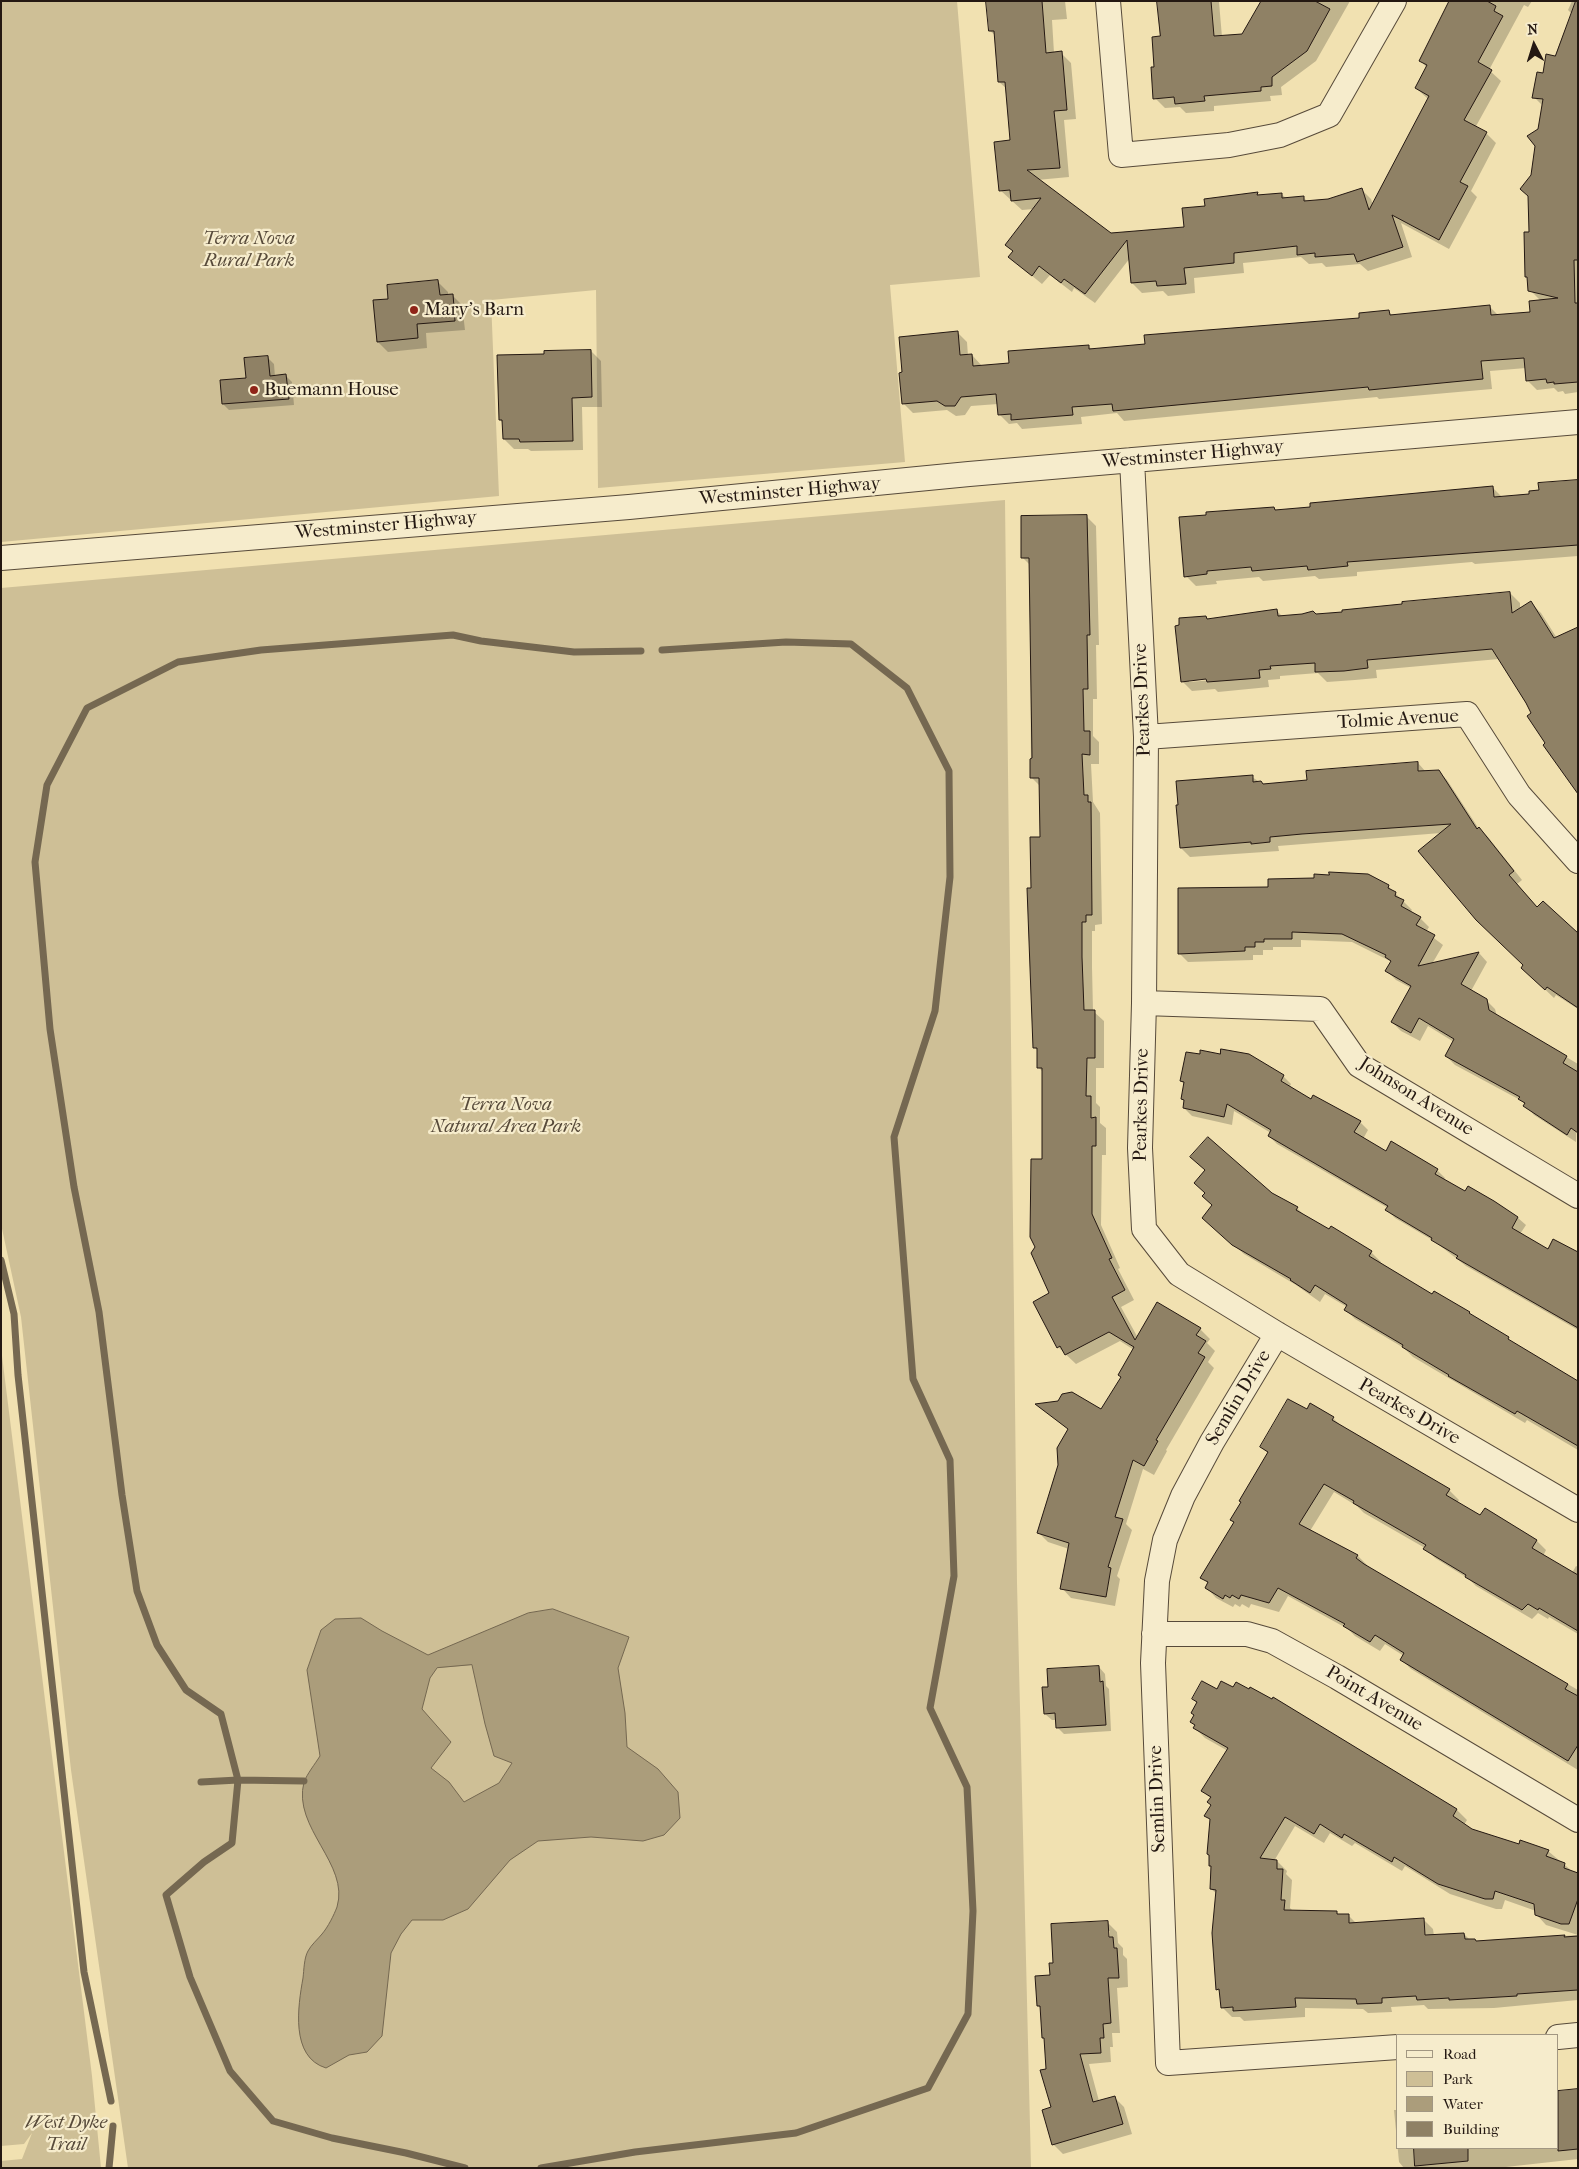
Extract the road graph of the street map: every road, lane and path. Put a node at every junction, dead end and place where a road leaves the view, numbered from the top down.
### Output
1 (1108, 1) edge
2 (1394, 1) edge
3 (1578, 422) edge
4 (1132, 460) junction
5 (1, 558) edge
6 (1146, 737) junction
7 (1578, 861) edge
8 (1144, 1003) junction
9 (1578, 1196) edge
10 (1277, 1334) junction
11 (1578, 1510) edge
12 (1154, 1634) junction
13 (1578, 1820) edge
14 (1578, 2035) edge
15 (1559, 2037) edge
16 (1396, 2047) edge

1 - 2 street
3 - 4 street, Westminster Highway
4 - 5 street, Westminster Highway
4 - 6 street, Pearkes Drive
6 - 7 street, Tolmie Avenue
6 - 8 street, Pearkes Drive
8 - 9 street, Johnson Avenue
8 - 10 street, Pearkes Drive
10 - 11 street, Pearkes Drive
10 - 12 street, Semlin Drive
12 - 13 street, Point Avenue
12 - 16 street, Semlin Drive
14 - 15 street

